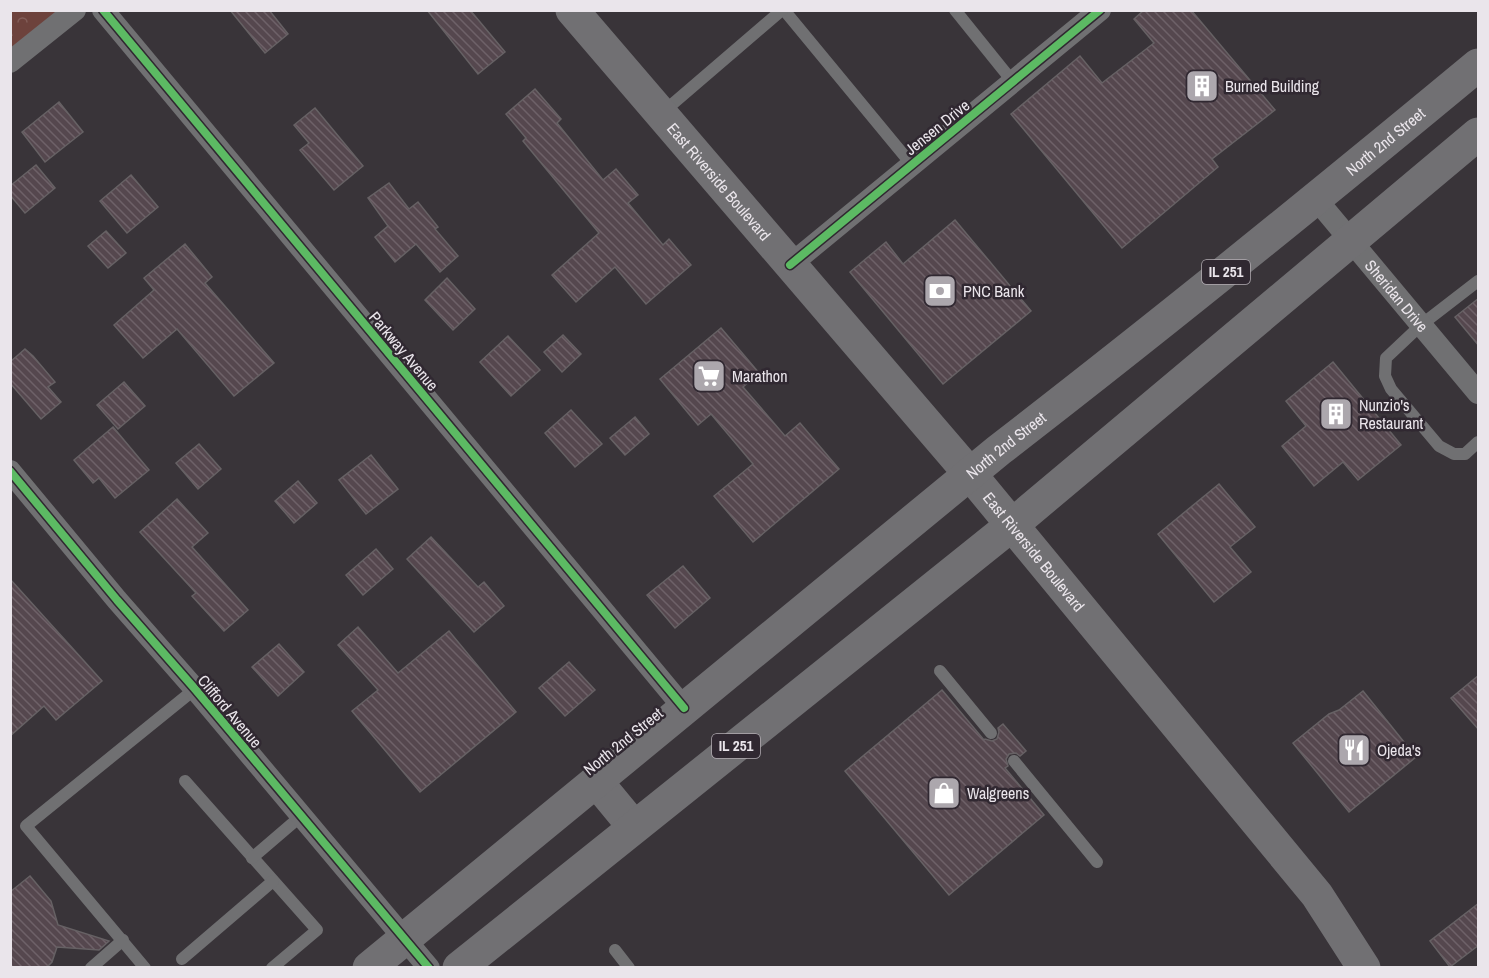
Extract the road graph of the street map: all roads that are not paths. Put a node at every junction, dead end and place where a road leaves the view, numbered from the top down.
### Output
1 (75, 10) edge
2 (103, 10) edge
3 (783, 10) edge
4 (955, 10) edge
5 (1100, 10) edge
6 (581, 14) edge
7 (10, 62) edge
8 (1479, 65) edge
9 (1013, 82) junction
10 (661, 114) junction
11 (1479, 134) edge
12 (912, 165) junction
13 (1316, 200) junction
14 (1351, 241) junction
15 (790, 265) junction
16 (1479, 281) edge
17 (1421, 325) junction
18 (1479, 393) edge
19 (1479, 442) edge
20 (10, 471) edge
21 (970, 474) junction
22 (1012, 525) junction
23 (940, 671) dead end
24 (195, 689) junction
25 (684, 708) junction
26 (992, 733) dead end
27 (1014, 761) dead end
28 (185, 781) dead end
29 (596, 781) junction
30 (301, 816) junction
31 (634, 827) junction
32 (252, 858) junction
33 (1097, 862) dead end
34 (273, 881) junction
35 (403, 938) junction
36 (123, 940) junction
37 (615, 950) dead end
38 (182, 959) dead end
39 (92, 968) edge
40 (146, 968) edge
41 (272, 968) edge
42 (369, 968) edge
43 (429, 968) edge
44 (459, 968) edge
45 (630, 968) edge
46 (1365, 968) edge

1 - 7 street
2 - 25 street, Parkway Avenue
3 - 10 lane
3 - 12 lane
4 - 9 lane
5 - 9 street, Jensen Drive
6 - 10 main road, East Riverside Boulevard
8 - 13 main road, North 2nd Street / IL 251
9 - 12 street, Jensen Drive
10 - 15 main road, East Riverside Boulevard
11 - 14 main road, IL 251
12 - 15 street, Jensen Drive
13 - 14 street, Sheridan Drive
13 - 21 main road, North 2nd Street / IL 251
14 - 17 street, Sheridan Drive
14 - 22 main road, IL 251
15 - 21 main road, East Riverside Boulevard
16 - 17 lane
17 - 18 street, Sheridan Drive
17 - 19 lane
20 - 24 street, Clifford Avenue
21 - 22 main road, East Riverside Boulevard
21 - 25 main road, North 2nd Street / IL 251
22 - 31 main road, IL 251
22 - 46 main road, East Riverside Boulevard
23 - 26 lane
24 - 30 street, Clifford Avenue
24 - 36 lane
25 - 29 main road, North 2nd Street / IL 251
27 - 33 lane
28 - 32 lane
29 - 31 main road
29 - 35 main road, North 2nd Street / IL 251
30 - 32 lane
30 - 35 street, Clifford Avenue
31 - 44 main road, IL 251
32 - 34 lane
34 - 38 lane
34 - 41 lane
35 - 42 main road, North 2nd Street / IL 251
35 - 43 street, Clifford Avenue
36 - 39 lane
36 - 40 lane
37 - 45 lane

